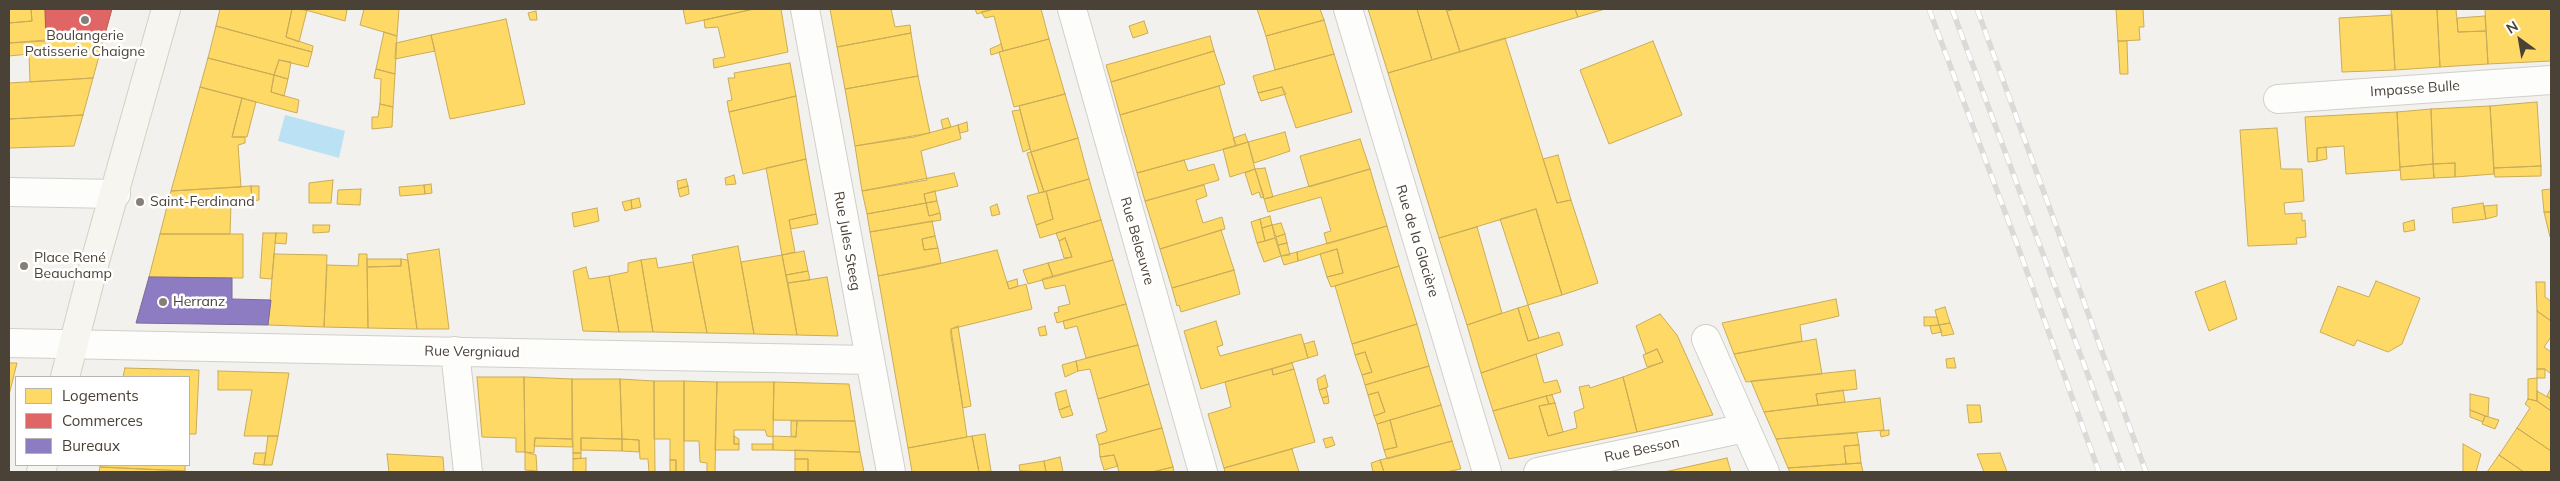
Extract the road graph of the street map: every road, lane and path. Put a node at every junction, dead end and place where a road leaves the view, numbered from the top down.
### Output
1 (166, 9) edge
2 (805, 9) edge
3 (1072, 9) edge
4 (1348, 9) edge
5 (2551, 80) edge
6 (2278, 99) dead end
7 (9, 192) edge
8 (116, 194) junction
9 (1706, 338) dead end
10 (9, 342) edge
11 (74, 343) junction
12 (455, 351) junction
13 (870, 360) junction
14 (65, 376) edge
15 (1745, 428) junction
16 (468, 472) edge
17 (891, 472) edge
18 (1202, 472) edge
19 (1487, 472) edge
20 (1538, 472) edge
21 (1764, 472) edge

1 - 8 main road
2 - 13 street, Rue Jules Steeg
3 - 18 street, Rue Belœuvre
4 - 19 street, Rue de la Glacière
5 - 6 street, Impasse Bulle
7 - 8 street
8 - 11 main road
9 - 15 street
10 - 11 street
11 - 12 street, Rue Vergniaud
11 - 14 main road
12 - 13 street, Rue Vergniaud
12 - 16 street
13 - 17 street, Rue Jules Steeg
15 - 20 street, Rue Besson
15 - 21 street

